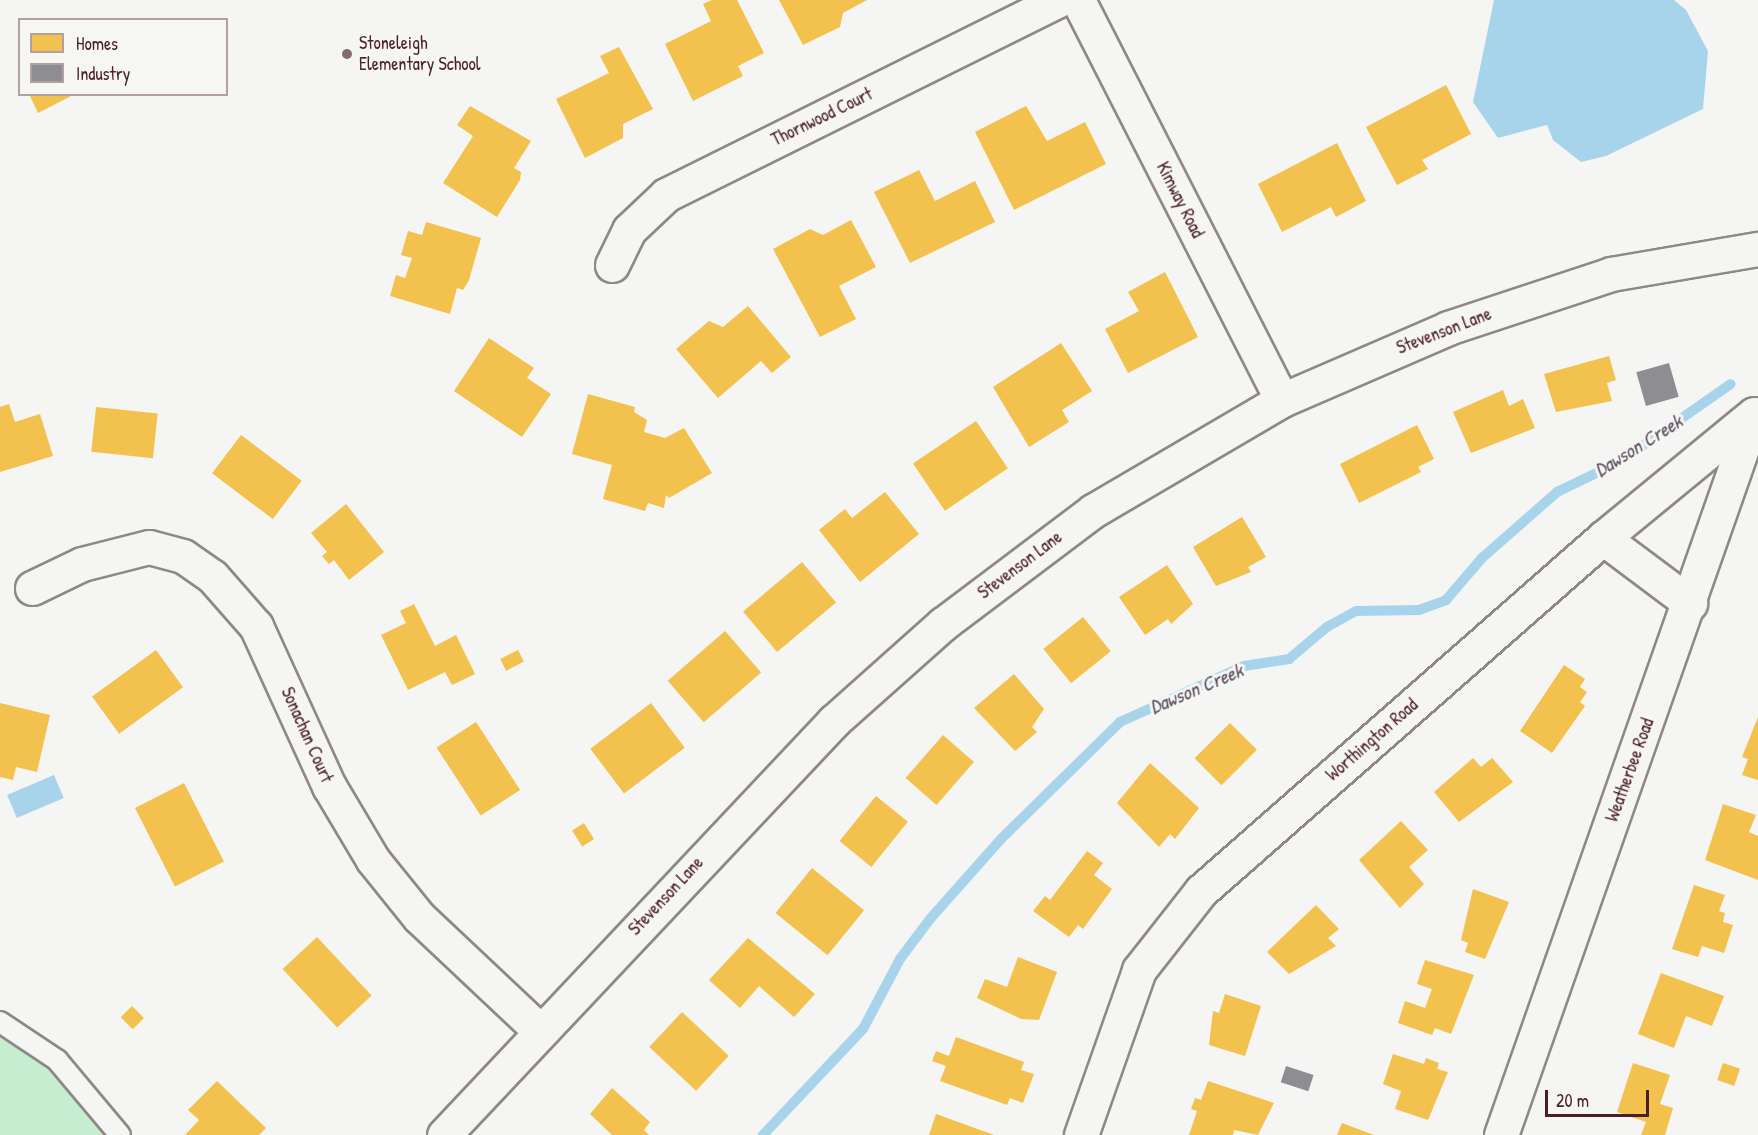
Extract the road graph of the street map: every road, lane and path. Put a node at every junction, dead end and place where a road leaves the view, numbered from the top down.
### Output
1 (1059, 0) edge
2 (1078, 0) edge
3 (1758, 249) edge
4 (612, 265) dead end
5 (1282, 400) junction
6 (1756, 409) edge
7 (1603, 538) junction
8 (32, 588) dead end
9 (1690, 603) junction
10 (0, 1022) edge
11 (540, 1031) junction
12 (120, 1135) edge
13 (444, 1135) edge
14 (1081, 1135) edge
15 (1501, 1135) edge

1 - 4 street, Thornwood Court
2 - 5 street, Kimway Road
3 - 5 street, Stevenson Lane
5 - 11 street, Stevenson Lane
6 - 7 street, Worthington Road
6 - 9 street, Weatherbee Road
7 - 9 street
7 - 14 street, Worthington Road
8 - 11 street, Sonachan Court
9 - 15 street, Weatherbee Road
10 - 12 lane
11 - 13 street, Stevenson Lane

